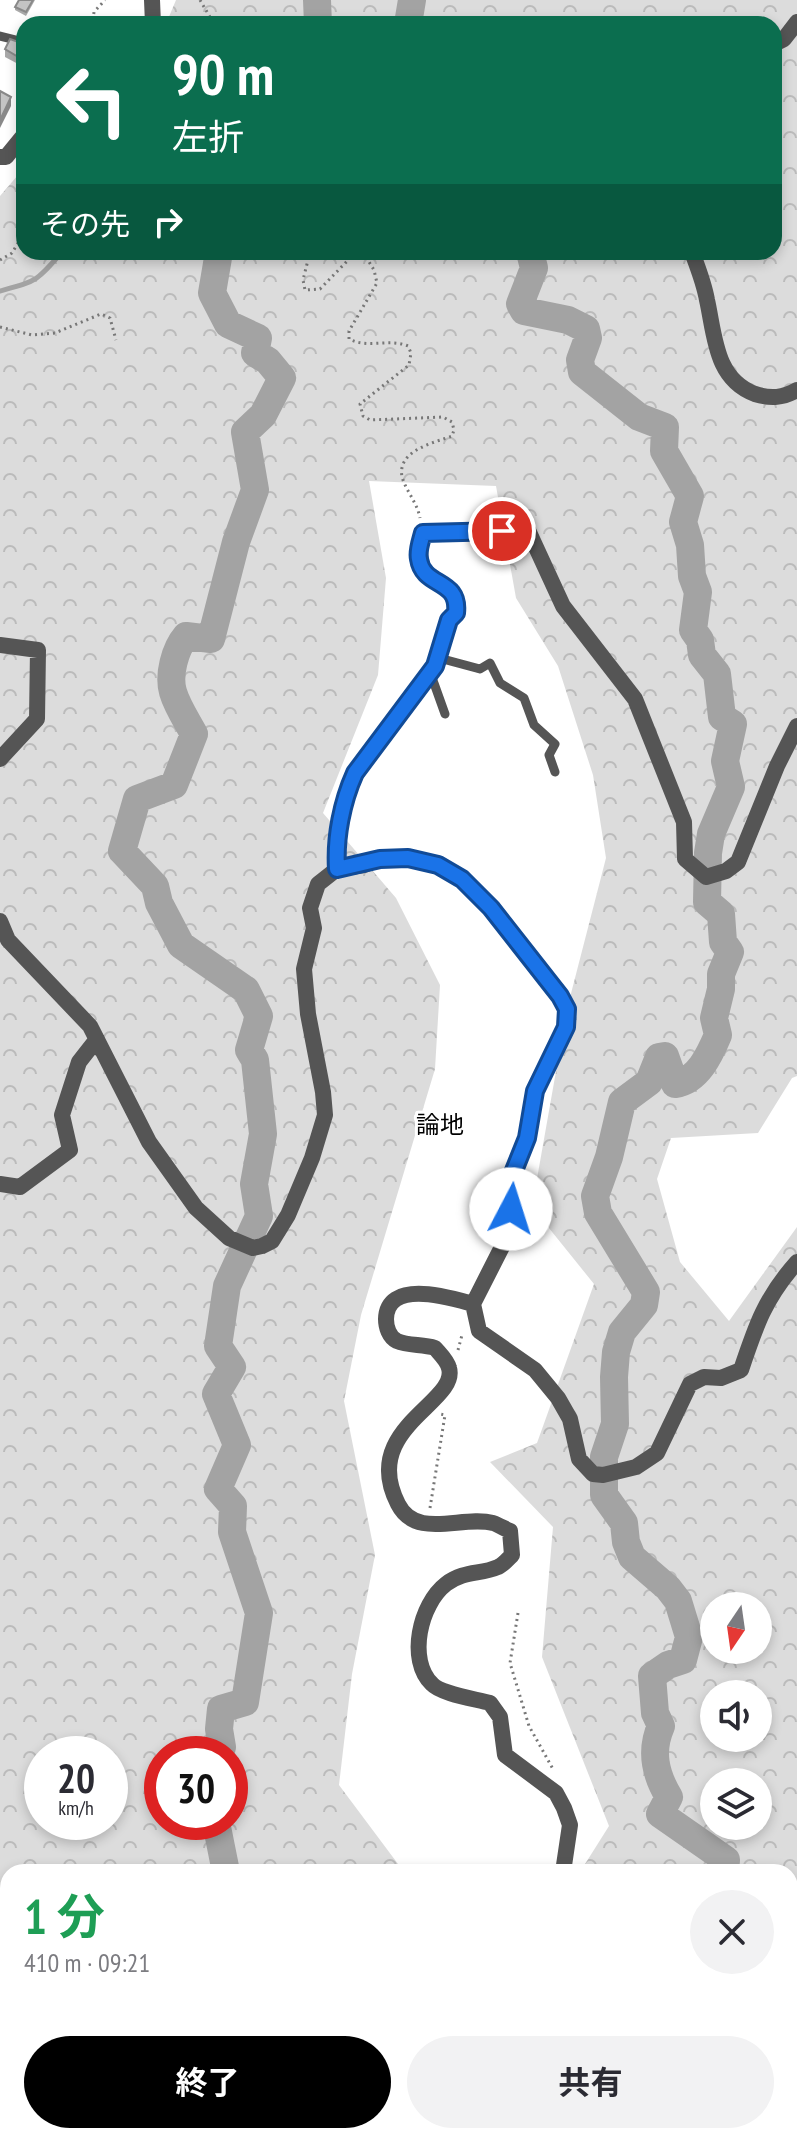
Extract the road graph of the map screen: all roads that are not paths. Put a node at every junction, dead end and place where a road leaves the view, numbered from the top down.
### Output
1 (797, 22) edge
2 (782, 40) edge
3 (16, 145) edge
4 (0, 157) edge
5 (695, 260) edge
6 (797, 390) edge
7 (0, 645) edge
8 (434, 665) junction
9 (445, 714) dead end
10 (797, 726) edge
11 (0, 759) edge
12 (555, 772) dead end
13 (337, 869) junction
14 (0, 921) edge
15 (97, 1039) junction
16 (0, 1184) edge
17 (797, 1262) edge
18 (473, 1304) junction
19 (564, 1864) edge

1 - 2 street
3 - 4 street
5 - 6 street
7 - 11 street
8 - 9 lane
8 - 10 street
8 - 12 lane
8 - 13 street
13 - 15 street
13 - 18 street
14 - 15 street
15 - 16 street
17 - 18 street
18 - 19 street

